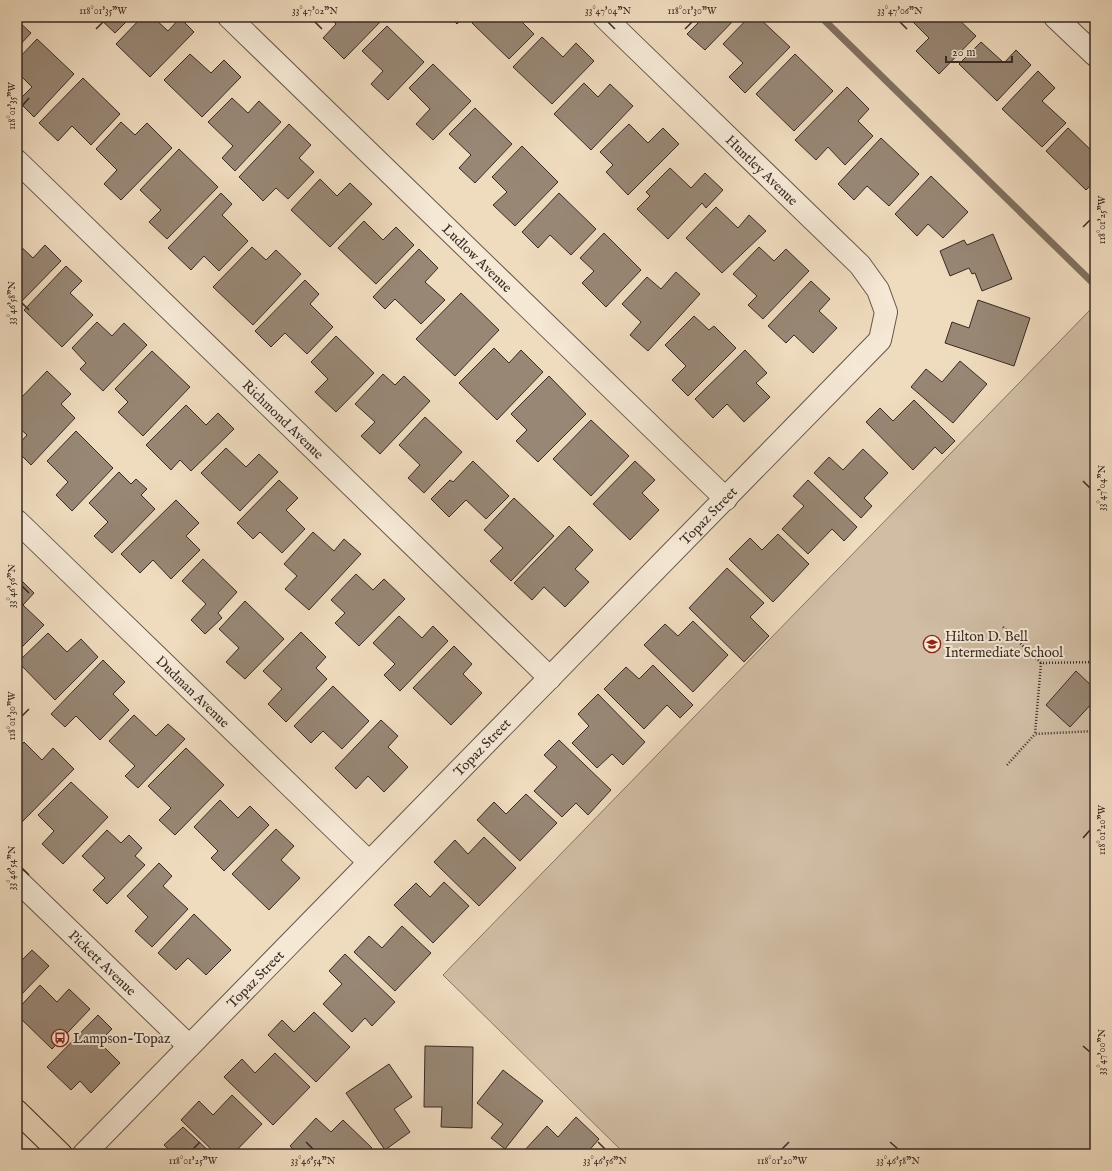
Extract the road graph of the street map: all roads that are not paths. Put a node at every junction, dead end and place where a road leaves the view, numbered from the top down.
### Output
1 (229, 17) edge
2 (604, 17) edge
3 (1055, 17) edge
4 (1095, 55) edge
5 (17, 161) edge
6 (880, 340) joint
7 (726, 499) junction
8 (17, 521) edge
9 (550, 678) junction
10 (369, 862) junction
11 (17, 880) edge
12 (189, 1046) junction
13 (17, 1111) edge
14 (61, 1154) edge
15 (84, 1154) edge

1 - 7 street, Ludlow Avenue
2 - 6 street, Huntley Avenue
3 - 4 street
5 - 9 street, Richmond Avenue
6 - 7 street, Topaz Street
7 - 9 street, Topaz Street
8 - 10 street, Dudman Avenue
9 - 10 street, Topaz Street
10 - 12 street, Topaz Street
11 - 12 street, Pickett Avenue
12 - 15 street, Topaz Street
13 - 14 main road

